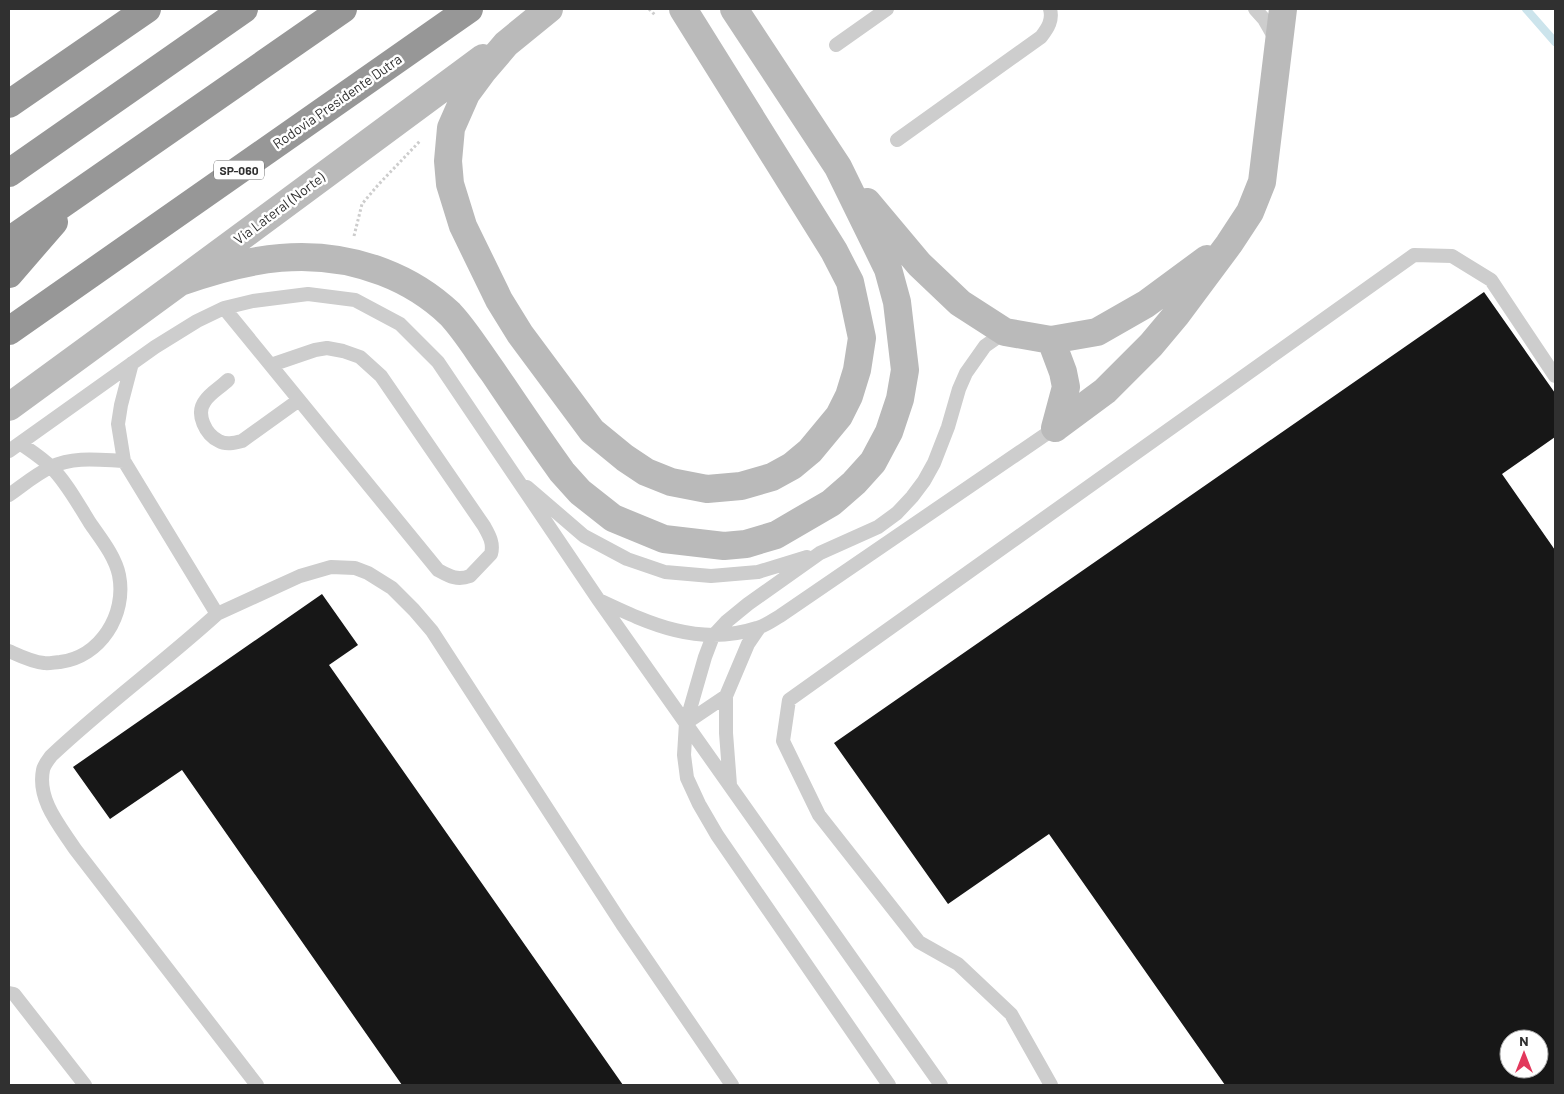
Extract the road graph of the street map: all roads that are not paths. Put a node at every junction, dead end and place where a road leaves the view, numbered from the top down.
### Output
1 (146, 9) edge
2 (244, 9) edge
3 (343, 9) edge
4 (469, 9) edge
5 (549, 9) edge
6 (683, 9) edge
7 (734, 9) edge
8 (887, 9) edge
9 (1050, 9) edge
10 (1255, 9) edge
11 (1283, 9) edge
12 (836, 45) dead end
13 (1278, 45) junction
14 (9, 104) edge
15 (897, 140) dead end
16 (838, 167) junction
17 (9, 173) edge
18 (82, 190) junction
19 (9, 241) edge
20 (1229, 244) junction
21 (9, 274) edge
22 (180, 282) junction
23 (224, 308) junction
24 (9, 331) edge
25 (1005, 332) junction
26 (1051, 340) junction
27 (132, 363) junction
28 (271, 365) junction
29 (1555, 376) edge
30 (228, 380) dead end
31 (299, 400) junction
32 (9, 406) edge
33 (1055, 428) junction
34 (21, 444) junction
35 (9, 451) edge
36 (124, 461) junction
37 (50, 467) junction
38 (513, 475) junction
39 (9, 495) edge
40 (820, 553) junction
41 (598, 599) junction
42 (217, 614) junction
43 (758, 628) junction
44 (713, 636) junction
45 (9, 651) edge
46 (726, 696) junction
47 (686, 723) junction
48 (730, 785) junction
49 (9, 993) edge
50 (85, 1085) edge
51 (257, 1085) edge
52 (732, 1085) edge
53 (889, 1085) edge
54 (941, 1085) edge
55 (1051, 1085) edge

1 - 14 highway
2 - 17 highway
3 - 18 highway
4 - 24 highway, Rodovia Presidente Dutra / SP-060
5 - 6 main road
5 - 22 main road, Via Lateral (Norte)
7 - 16 main road
8 - 12 lane
9 - 15 lane
10 - 13 lane
11 - 13 main road
13 - 20 main road
16 - 22 main road
16 - 25 main road
18 - 19 highway
18 - 21 highway
20 - 26 main road
20 - 33 main road
22 - 32 main road, Via Lateral (Norte)
23 - 27 lane
23 - 28 lane
23 - 38 lane
25 - 26 main road
25 - 40 lane
26 - 33 main road
27 - 34 lane
27 - 36 lane
28 - 31 lane
28 - 31 lane
29 - 55 lane
30 - 31 lane
33 - 43 lane
34 - 35 lane
34 - 37 lane
36 - 37 lane
36 - 42 lane
37 - 39 lane
37 - 45 lane
38 - 40 lane
38 - 41 lane
40 - 44 lane
41 - 44 lane
41 - 47 lane
42 - 51 lane
42 - 52 lane
43 - 44 lane
43 - 46 lane
44 - 47 lane
46 - 47 lane
46 - 48 lane
47 - 48 lane
47 - 53 lane
48 - 54 lane
49 - 50 lane

